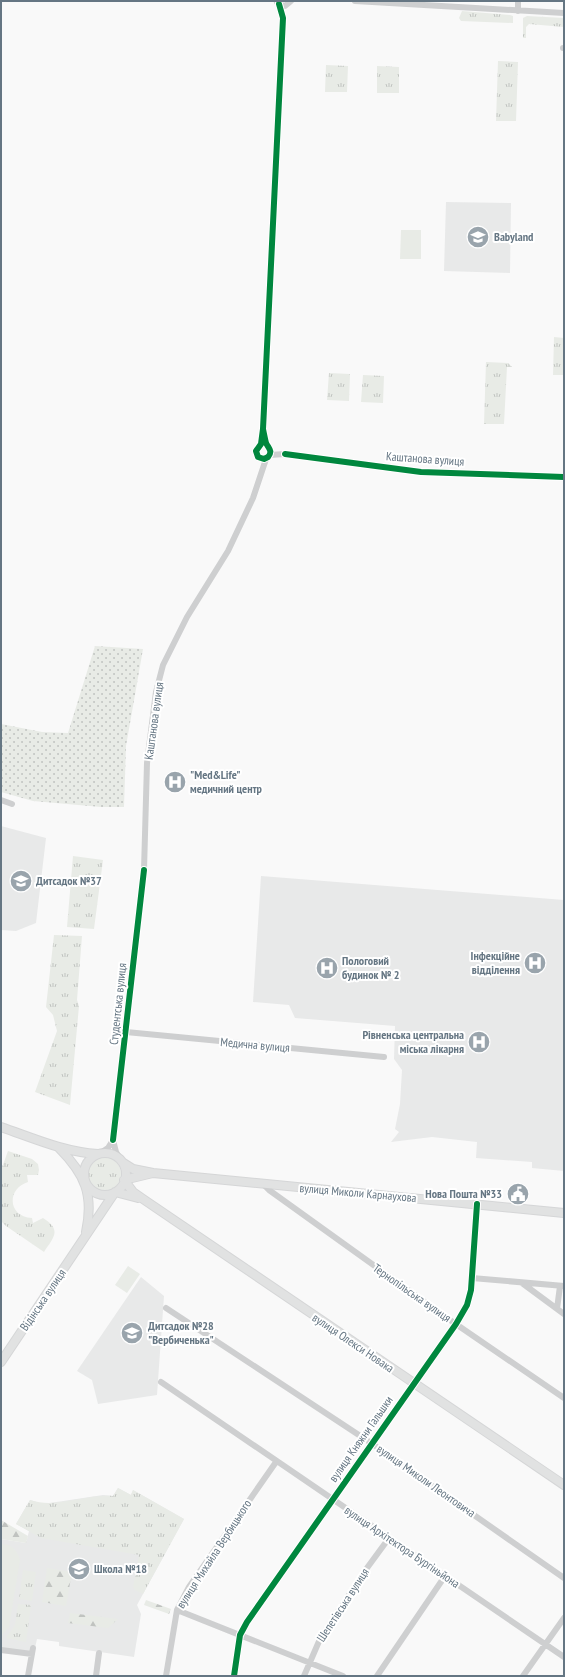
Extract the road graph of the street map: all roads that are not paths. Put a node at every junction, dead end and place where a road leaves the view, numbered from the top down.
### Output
1 (355, 1) edge
2 (518, 1) edge
3 (291, 2) edge
4 (280, 9) edge
5 (518, 11) junction
6 (564, 13) edge
7 (266, 452) junction
8 (564, 476) edge
9 (1, 800) edge
10 (12, 804) dead end
11 (144, 870) joint
12 (126, 1032) junction
13 (384, 1057) dead end
14 (1, 1127) edge
15 (113, 1140) junction
16 (59, 1147) junction
17 (98, 1154) junction
18 (122, 1162) junction
19 (153, 1173) junction
20 (85, 1180) junction
21 (124, 1180) junction
22 (263, 1184) junction
23 (115, 1192) junction
24 (143, 1200) junction
25 (477, 1204) junction
26 (564, 1213) edge
27 (84, 1237) junction
28 (472, 1278) junction
29 (520, 1282) junction
30 (562, 1286) edge
31 (166, 1308) dead end
32 (557, 1309) junction
33 (564, 1314) edge
34 (456, 1324) junction
35 (1, 1362) edge
36 (161, 1382) dead end
37 (413, 1384) junction
38 (564, 1398) edge
39 (371, 1443) junction
40 (276, 1462) junction
41 (564, 1485) edge
42 (332, 1499) junction
43 (389, 1538) junction
44 (445, 1576) junction
45 (564, 1578) edge
46 (177, 1610) junction
47 (564, 1618) edge
48 (240, 1635) junction
49 (545, 1644) junction
50 (1, 1650) edge
51 (100, 1653) dead end
52 (564, 1658) edge
53 (309, 1662) junction
54 (28, 1676) edge
55 (96, 1676) edge
56 (166, 1676) edge
57 (234, 1676) edge
58 (304, 1676) edge
59 (343, 1676) edge
60 (377, 1676) edge
61 (523, 1676) edge

1 - 5 street
2 - 5 street
3 - 4 street
3 - 4 street
4 - 7 street
5 - 6 street
7 - 8 street, Каштанова вулиця
7 - 11 street, Каштанова вулиця
9 - 10 street
11 - 12 street, Студентська вулиця
12 - 13 street, Медична вулиця
12 - 15 street, Студентська вулиця
14 - 16 main road
15 - 17 street
15 - 18 street
16 - 17 main road
16 - 20 main road
17 - 18 main road
17 - 20 main road
18 - 19 main road, вулиця Миколи Карнаухова
18 - 21 main road
19 - 21 main road, вулиця Миколи Карнаухова
19 - 22 main road, вулиця Миколи Карнаухова
20 - 23 main road
20 - 27 main road, Відінська вулиця
21 - 23 main road
21 - 24 main road, вулиця Олекси Новака
22 - 25 main road, вулиця Миколи Карнаухова
22 - 34 street, Тернопільська вулиця
23 - 24 main road, вулиця Олекси Новака
23 - 27 main road, Відінська вулиця
24 - 37 main road, вулиця Олекси Новака
25 - 26 main road, вулиця Миколи Карнаухова
25 - 28 street, вулиця Княжни Гальшки
27 - 35 main road, Відінська вулиця
28 - 29 street
28 - 34 street, вулиця Княжни Гальшки
29 - 30 street
29 - 32 street
30 - 32 street
31 - 39 street, вулиця Миколи Леонтовича
32 - 33 street
34 - 37 street, вулиця Княжни Гальшки
34 - 38 street, Тернопільська вулиця
36 - 40 street, вулиця Архітектора Бургіньйона
37 - 39 street, вулиця Княжни Гальшки
37 - 41 main road, вулиця Олекси Новака
39 - 42 street, вулиця Княжни Гальшки
39 - 45 street, вулиця Миколи Леонтовича
40 - 42 street, вулиця Архітектора Бургіньйона
40 - 46 street, вулиця Михайла Вербицького
42 - 43 street, вулиця Архітектора Бургіньйона
42 - 48 street, вулиця Княжни Гальшки
43 - 44 street, вулиця Архітектора Бургіньйона
43 - 53 street, Шепетівська вулиця
44 - 49 street, вулиця Архітектора Бургіньйона
44 - 60 street
46 - 48 street
46 - 56 street, вулиця Михайла Вербицького
47 - 49 street
48 - 53 street
48 - 57 street, вулиця Княжни Гальшки
49 - 52 street, вулиця Архітектора Бургіньйона
49 - 61 street
50 - 54 street
51 - 55 street
53 - 58 street, Шепетівська вулиця
53 - 59 street

